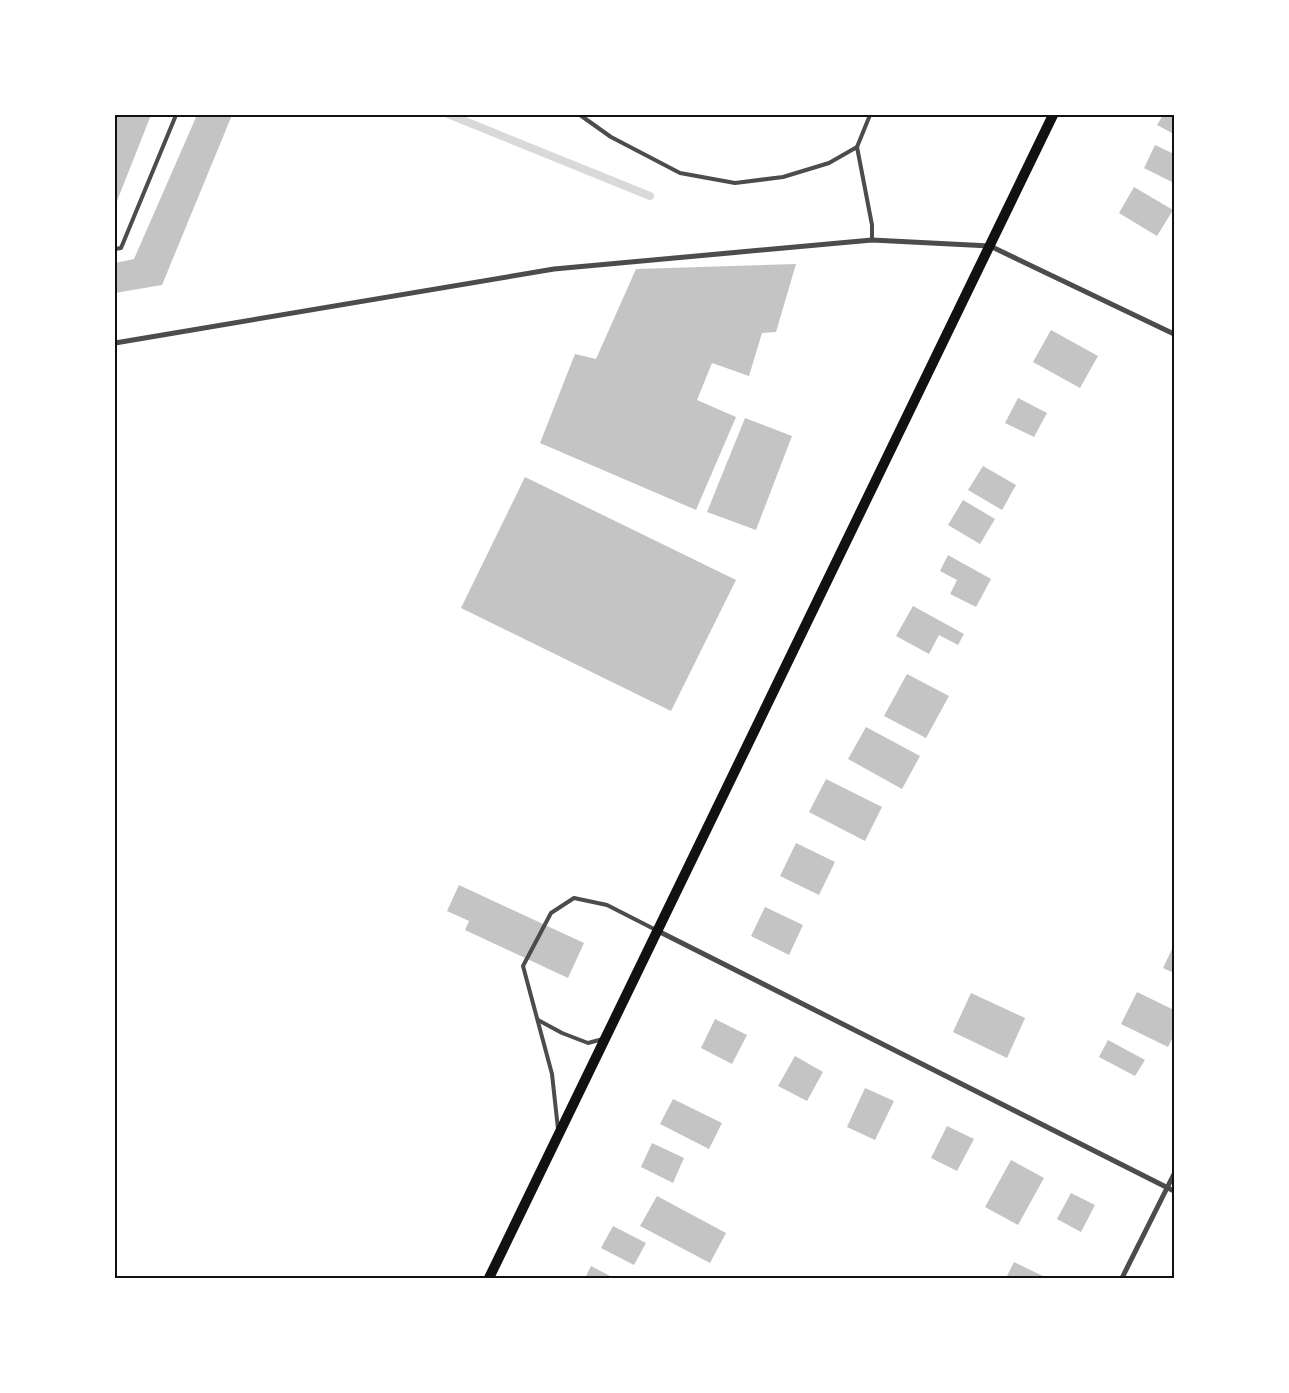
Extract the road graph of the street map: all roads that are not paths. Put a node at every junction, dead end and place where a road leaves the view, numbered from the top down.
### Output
1 (176, 115) edge
2 (580, 115) edge
3 (870, 115) edge
4 (1054, 115) edge
5 (857, 147) junction
6 (872, 240) junction
7 (990, 246) junction
8 (115, 249) edge
9 (1174, 334) edge
10 (115, 343) edge
11 (658, 931) junction
12 (538, 1020) junction
13 (605, 1038) junction
14 (558, 1135) junction
15 (1174, 1174) edge
16 (1167, 1188) junction
17 (1174, 1191) edge
18 (489, 1278) edge
19 (1122, 1278) edge

1 - 8 lane
2 - 5 lane
3 - 5 lane
4 - 7 main road
5 - 6 lane
6 - 7 street
6 - 10 street
7 - 9 street
7 - 11 main road
11 - 12 lane
11 - 13 main road
11 - 16 street
12 - 13 lane
12 - 14 lane
13 - 14 main road
14 - 18 main road
15 - 16 street
16 - 17 street
16 - 19 street

